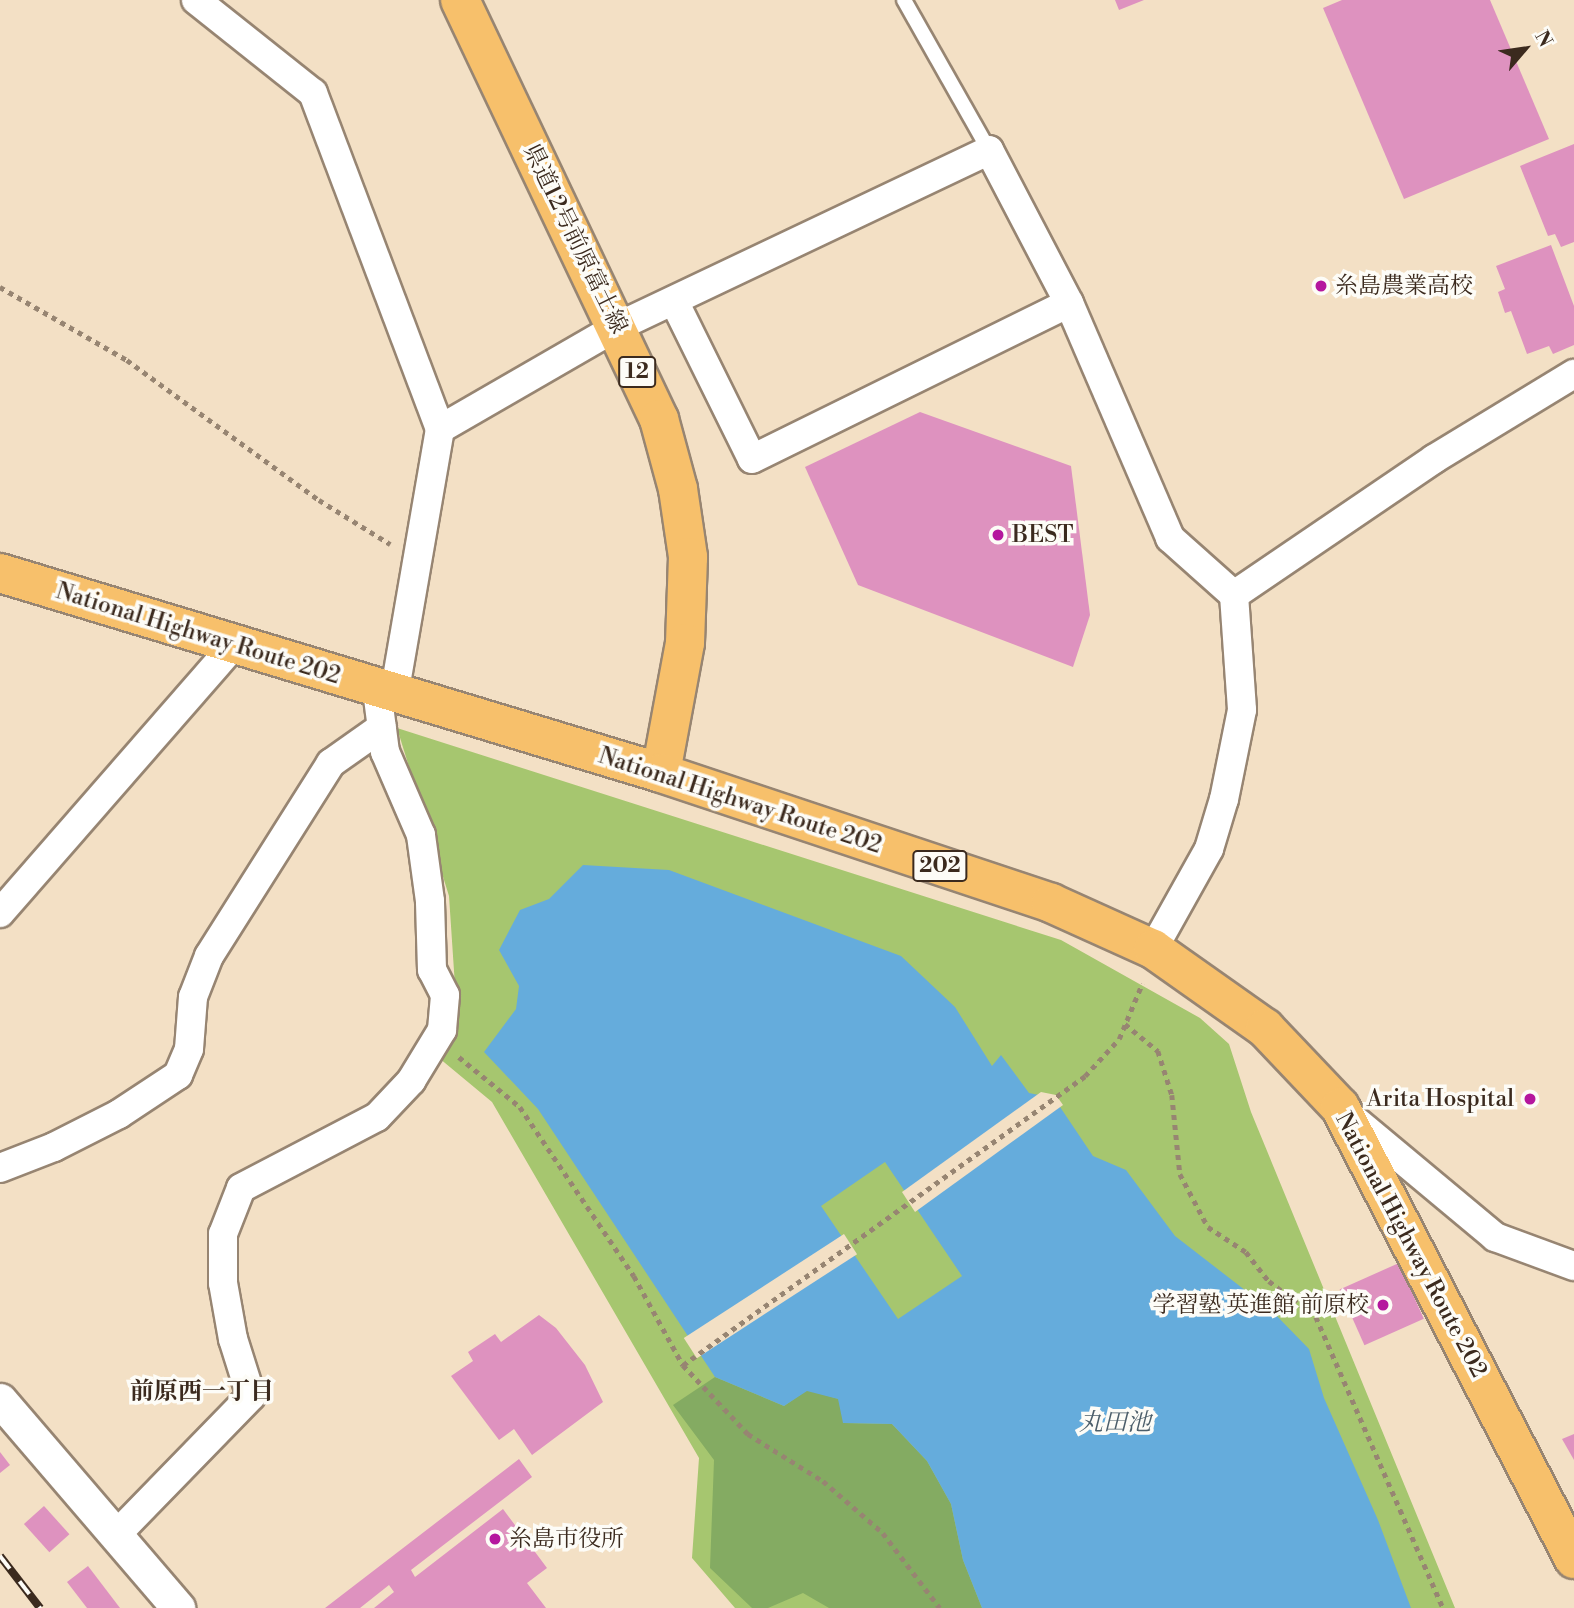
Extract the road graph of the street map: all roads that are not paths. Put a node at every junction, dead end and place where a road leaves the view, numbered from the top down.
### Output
1 (196, 0) edge
2 (460, 0) edge
3 (904, 0) edge
4 (989, 150) junction
5 (674, 301) junction
6 (1069, 303) junction
7 (617, 327) junction
8 (1574, 373) edge
9 (440, 429) junction
10 (0, 573) edge
11 (1234, 595) junction
12 (234, 645) junction
13 (384, 704) junction
14 (661, 774) junction
15 (0, 914) edge
16 (1153, 949) junction
17 (1340, 1107) junction
18 (0, 1168) edge
19 (1574, 1266) edge
20 (0, 1400) edge
21 (116, 1535) junction
22 (1574, 1559) edge
23 (178, 1608) edge

1 - 9 street
2 - 7 main road, 県道12号前原富士線 / 12
3 - 4 lane
4 - 5 street
4 - 6 street
5 - 6 street
5 - 7 street
6 - 11 street
7 - 9 street
7 - 14 main road, 県道12号前原富士線 / 12
8 - 11 street
9 - 13 street
10 - 12 main road, National Highway Route 202 / 202
11 - 16 street
12 - 13 main road, National Highway Route 202 / 202
12 - 15 street
13 - 14 main road, National Highway Route 202 / 202
13 - 18 street
13 - 21 street
14 - 16 main road, National Highway Route 202 / 202
16 - 17 main road, National Highway Route 202 / 202
17 - 19 street
17 - 22 main road, National Highway Route 202 / 202
20 - 21 street
21 - 23 street

